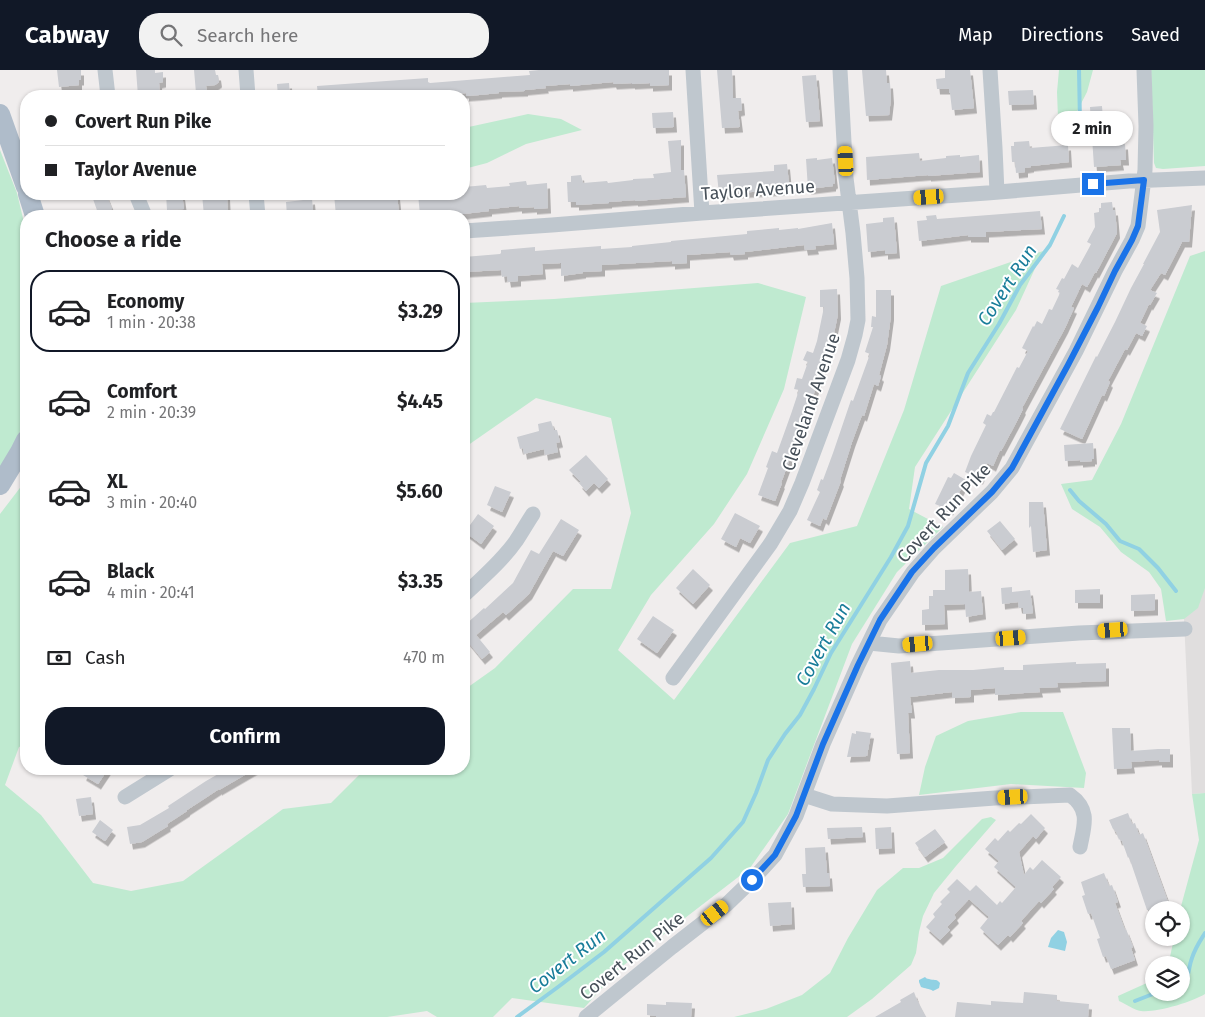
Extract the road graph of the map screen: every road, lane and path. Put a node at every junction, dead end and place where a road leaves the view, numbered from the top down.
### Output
1 (106, 70) edge
2 (246, 70) edge
3 (693, 70) edge
4 (840, 70) edge
5 (990, 70) edge
6 (1144, 70) edge
7 (108, 90) edge
8 (248, 90) edge
9 (0, 114) edge
10 (20, 170) edge
11 (1205, 178) edge
12 (1144, 180) junction
13 (997, 192) junction
14 (849, 202) junction
15 (702, 213) junction
16 (470, 231) edge
17 (20, 452) edge
18 (0, 485) edge
19 (533, 514) dead end
20 (470, 590) edge
21 (1185, 629) dead end
22 (869, 643) junction
23 (673, 678) dead end
24 (160, 775) edge
25 (804, 795) junction
26 (125, 797) dead end
27 (1080, 847) dead end
28 (586, 1017) edge

1 - 7 street
2 - 8 street
3 - 15 street
4 - 14 street, Cleveland Avenue
5 - 13 street
6 - 12 street, Covert Run Pike
9 - 10 main road
11 - 12 street, Taylor Avenue
12 - 13 street, Taylor Avenue
12 - 22 street, Covert Run Pike
13 - 14 street, Taylor Avenue
14 - 15 street, Taylor Avenue
14 - 23 street, Cleveland Avenue
15 - 16 street, Taylor Avenue
17 - 18 main road
19 - 20 street
21 - 22 street
22 - 25 street, Covert Run Pike
24 - 26 street
25 - 27 street
25 - 28 street, Covert Run Pike

